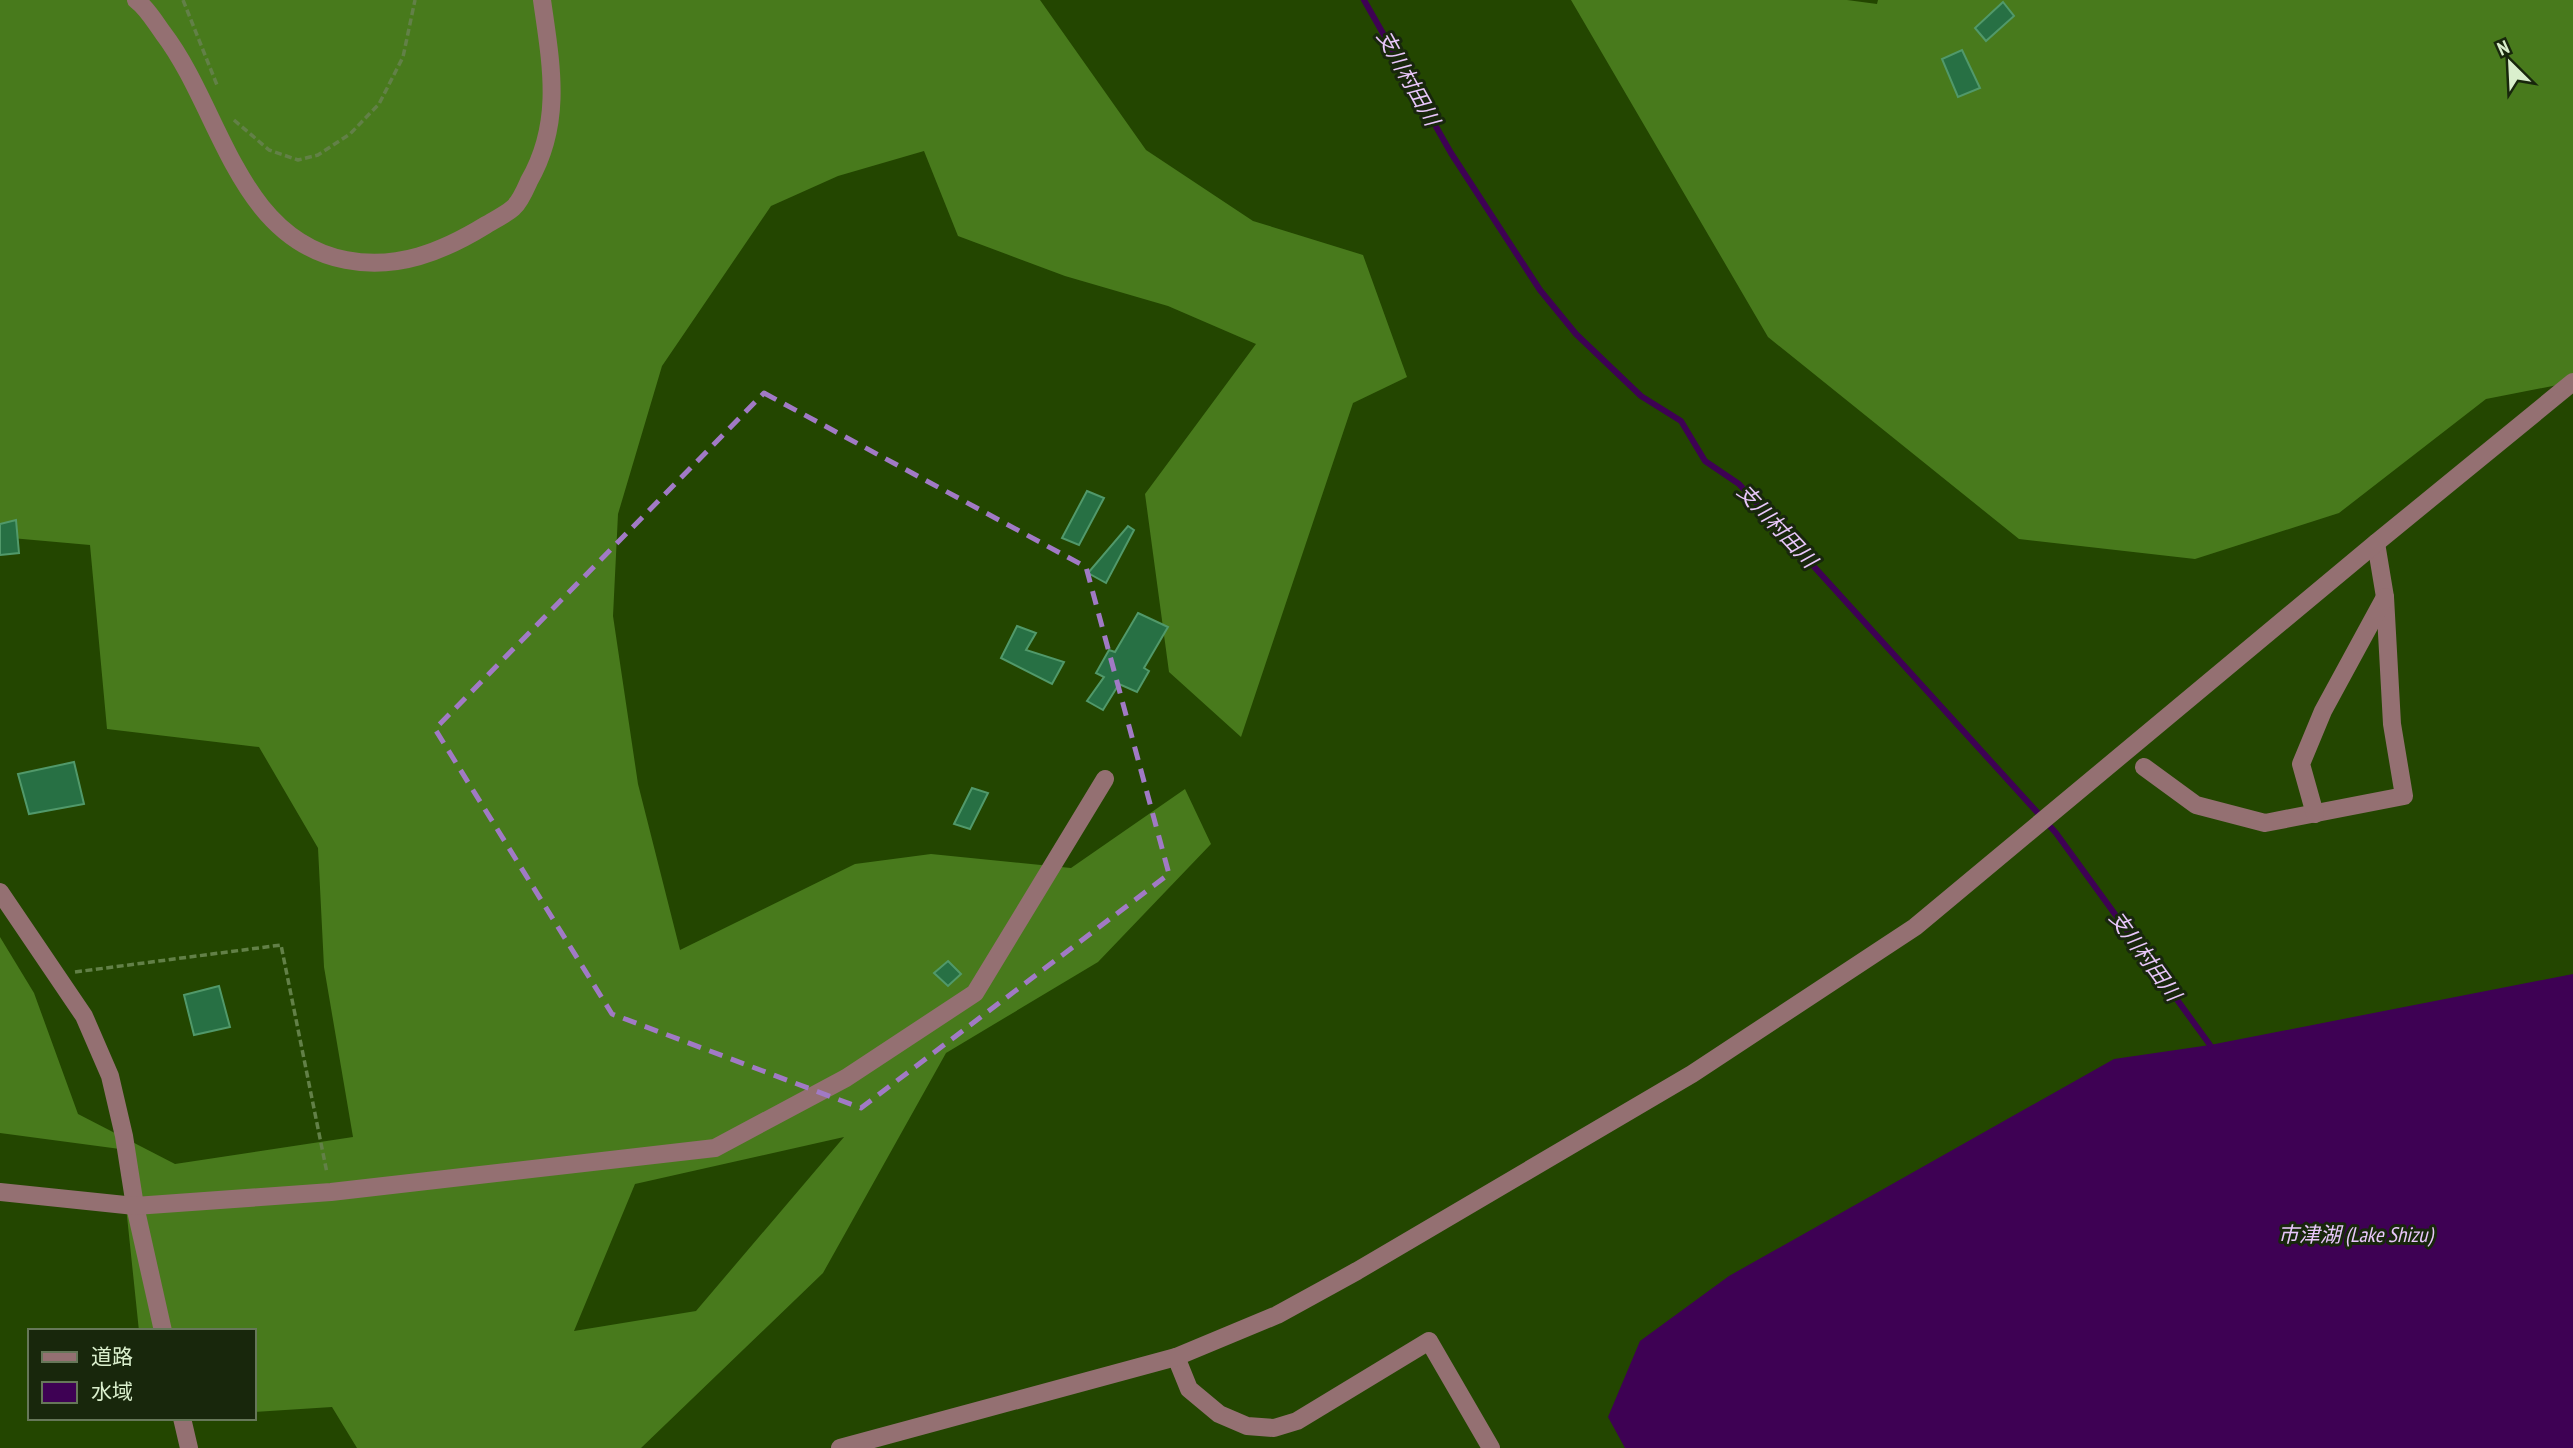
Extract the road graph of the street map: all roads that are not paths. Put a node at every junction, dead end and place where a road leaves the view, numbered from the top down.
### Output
1 (136, 0) edge
2 (542, 0) edge
3 (2573, 382) edge
4 (2376, 543) junction
5 (2385, 597) junction
6 (2144, 767) dead end
7 (1105, 779) dead end
8 (2315, 814) junction
9 (0, 892) edge
10 (0, 1192) edge
11 (135, 1206) junction
12 (163, 1329) edge
13 (1176, 1357) junction
14 (182, 1420) edge
15 (189, 1448) edge
16 (840, 1448) edge
17 (1491, 1448) edge

1 - 2 street
3 - 4 street
4 - 5 street
4 - 13 street
5 - 8 street
5 - 8 street
6 - 8 street
7 - 11 street
9 - 11 street
10 - 11 street
11 - 12 street
13 - 16 street
13 - 17 street
14 - 15 street

